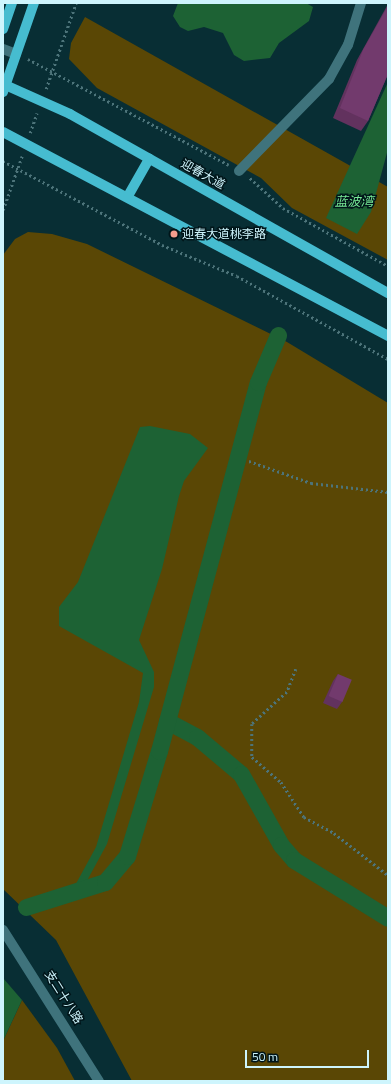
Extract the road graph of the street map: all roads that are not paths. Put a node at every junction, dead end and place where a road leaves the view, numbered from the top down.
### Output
1 (12, 3) edge
2 (34, 3) edge
3 (361, 3) edge
4 (3, 29) edge
5 (3, 49) edge
6 (16, 54) junction
7 (4, 87) edge
8 (3, 132) edge
9 (149, 159) junction
10 (239, 171) road end
11 (128, 196) junction
12 (388, 293) edge
13 (388, 336) edge
14 (3, 930) edge
15 (99, 1081) edge

1 - 4 main road
2 - 6 main road
3 - 10 street
5 - 6 street
6 - 7 main road
7 - 9 main road, 迎春大道
8 - 11 main road
9 - 11 main road
9 - 12 main road, 迎春大道
11 - 13 main road
14 - 15 street, 支二十八路

